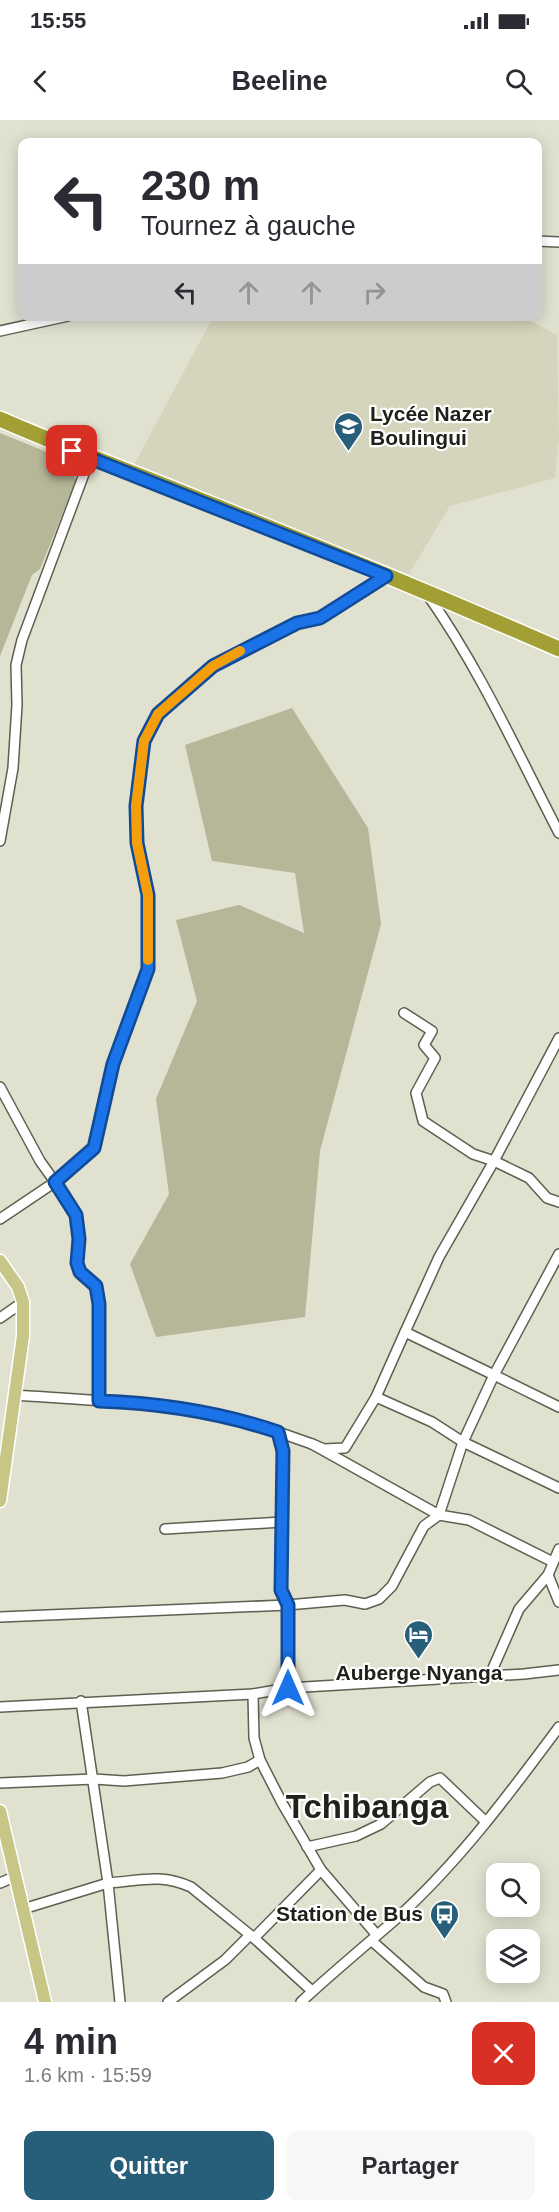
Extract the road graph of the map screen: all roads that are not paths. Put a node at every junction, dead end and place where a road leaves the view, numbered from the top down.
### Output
1 (542, 241) edge
2 (559, 243) edge
3 (45, 321) edge
4 (0, 331) edge
5 (0, 420) edge
6 (90, 458) junction
7 (386, 576) junction
8 (424, 591) junction
9 (559, 649) edge
10 (559, 833) edge
11 (0, 841) edge
12 (404, 1013) dead end
13 (559, 1038) edge
14 (0, 1087) edge
15 (494, 1161) junction
16 (55, 1182) junction
17 (559, 1202) edge
18 (0, 1220) edge
19 (559, 1254) edge
20 (0, 1261) edge
21 (23, 1302) junction
22 (0, 1318) edge
23 (405, 1332) junction
24 (494, 1375) junction
25 (14, 1395) junction
26 (376, 1397) junction
27 (99, 1401) junction
28 (559, 1407) edge
29 (278, 1432) junction
30 (463, 1442) junction
31 (312, 1444) junction
32 (2, 1474) edge
33 (559, 1488) edge
34 (0, 1501) edge
35 (439, 1515) junction
36 (282, 1522) junction
37 (165, 1528) dead end
38 (559, 1549) edge
39 (553, 1562) junction
40 (548, 1575) junction
41 (559, 1602) edge
42 (288, 1605) junction
43 (0, 1617) edge
44 (559, 1670) edge
45 (490, 1675) junction
46 (288, 1688) junction
47 (253, 1694) junction
48 (81, 1701) junction
49 (0, 1707) edge
50 (559, 1727) edge
51 (260, 1760) junction
52 (94, 1779) junction
53 (0, 1784) edge
54 (0, 1810) edge
55 (486, 1822) junction
56 (307, 1847) junction
57 (321, 1870) junction
58 (14, 1877) junction
59 (0, 1883) edge
60 (108, 1883) junction
61 (23, 1909) junction
62 (252, 1937) junction
63 (374, 1938) junction
64 (312, 1991) junction
65 (45, 2002) edge
66 (120, 2002) edge
67 (168, 2002) edge
68 (300, 2002) edge
69 (446, 2002) edge

1 - 2 street
3 - 4 street
5 - 6 highway
6 - 7 highway
6 - 11 street
7 - 8 highway
7 - 16 street
8 - 9 highway
8 - 10 street
12 - 15 street
13 - 15 street
14 - 16 street
15 - 17 street
15 - 23 street
16 - 18 street
16 - 27 street
19 - 24 street
20 - 21 main road
21 - 22 street
21 - 25 main road
23 - 24 street
23 - 26 street
24 - 28 street
24 - 30 street
25 - 27 street
25 - 32 main road
26 - 30 street
26 - 31 street
27 - 29 street
29 - 31 street
29 - 36 street
30 - 33 street
30 - 35 street
31 - 35 street
32 - 34 main road
35 - 39 street
35 - 42 street
36 - 37 street
36 - 42 street
38 - 39 street
39 - 40 street
40 - 41 street
40 - 45 street
42 - 43 street
42 - 46 street
44 - 45 street
45 - 46 street
46 - 47 street
47 - 48 street
47 - 51 street
48 - 49 street
48 - 52 street
50 - 55 street
51 - 52 street
51 - 56 street
52 - 53 street
52 - 60 street
54 - 58 main road
55 - 56 street
55 - 63 street
56 - 57 street
57 - 62 street
57 - 63 street
58 - 59 street
58 - 61 main road
60 - 61 street
60 - 62 street
60 - 66 street
61 - 65 main road
62 - 64 street
62 - 67 street
63 - 64 street
63 - 69 street
64 - 68 street

